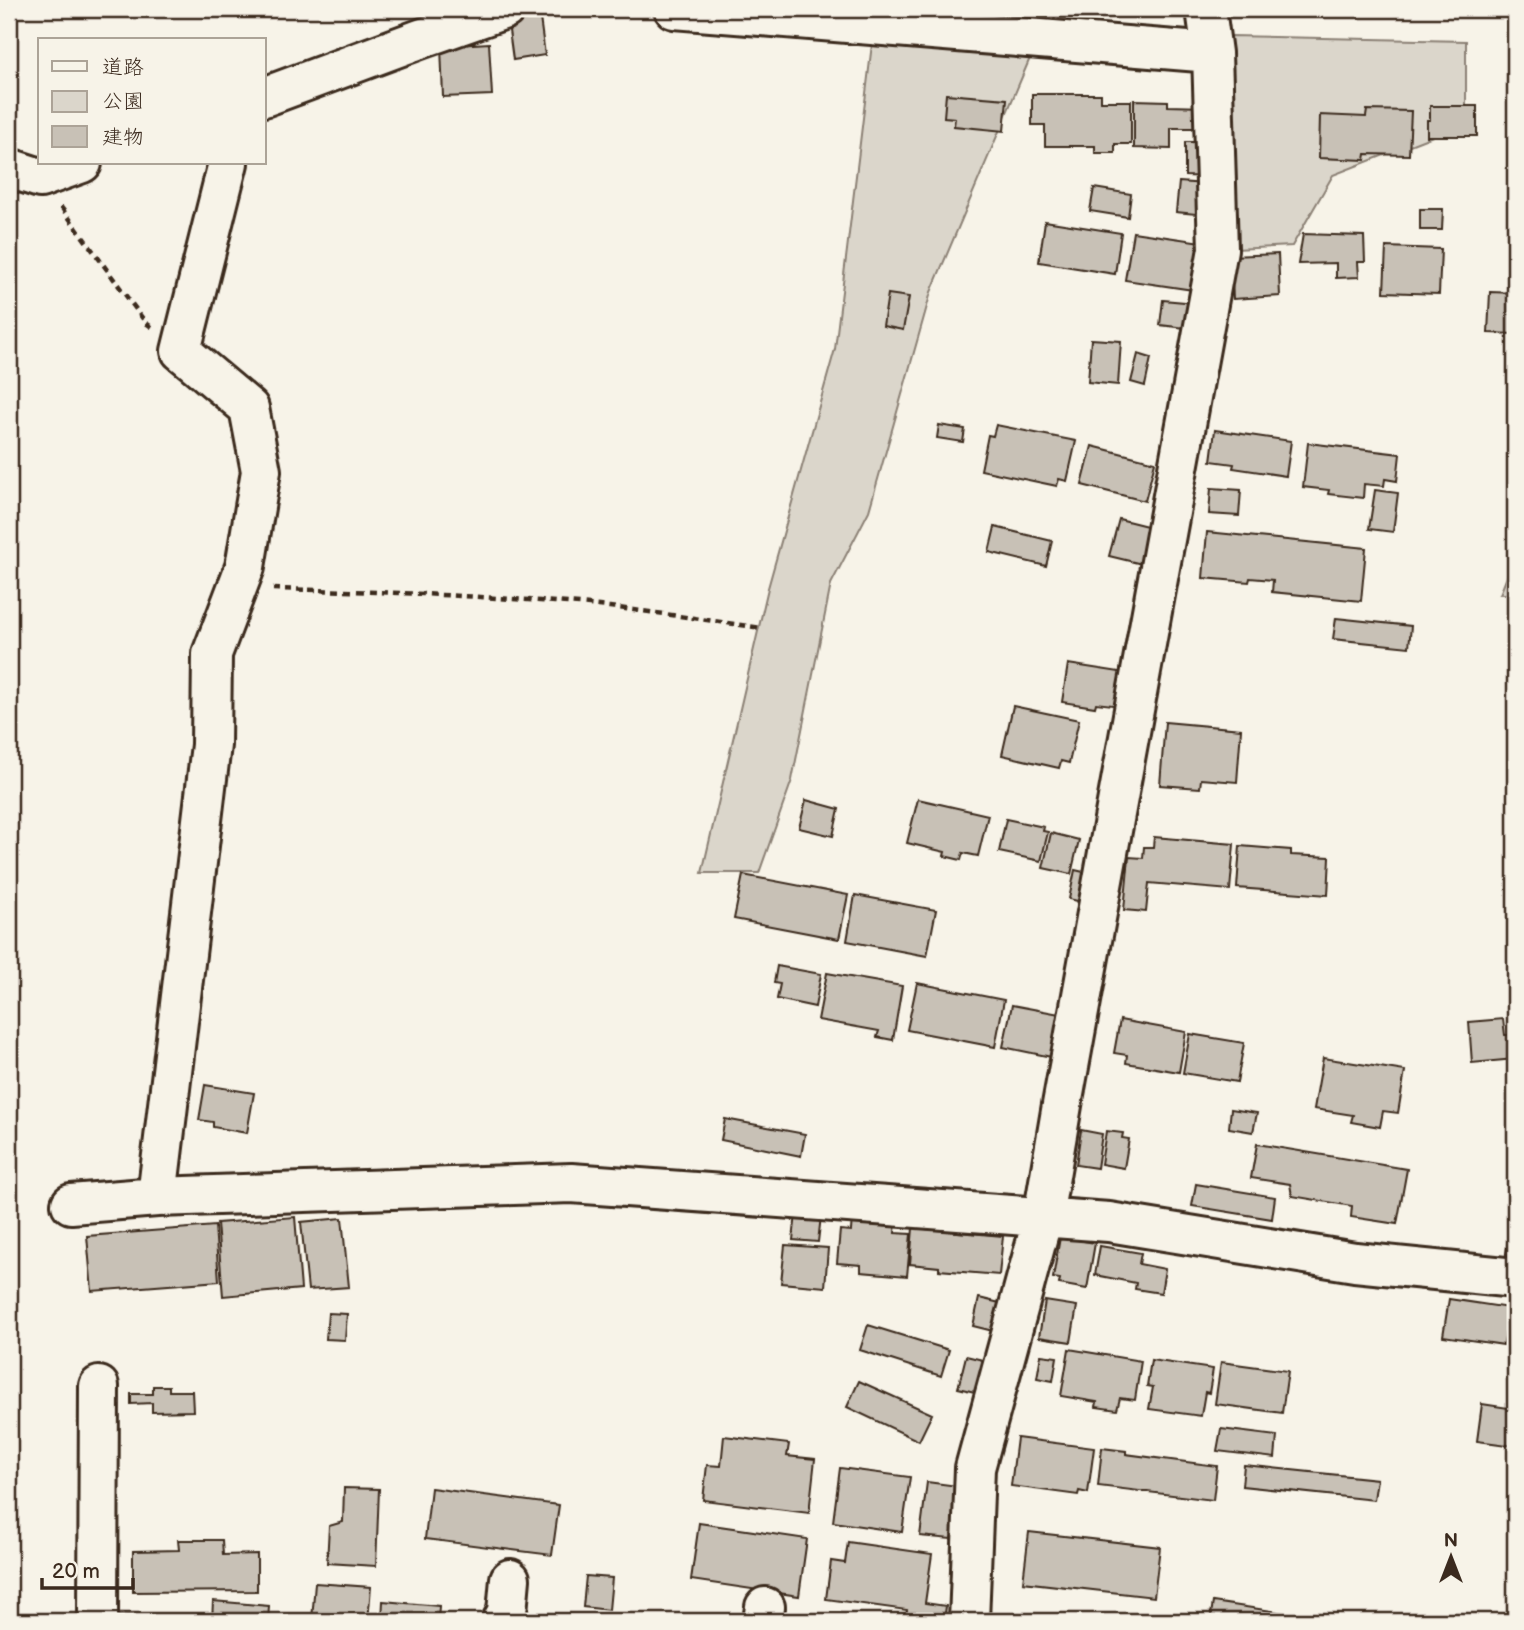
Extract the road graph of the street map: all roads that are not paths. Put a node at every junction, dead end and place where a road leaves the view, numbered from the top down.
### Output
1 (505, 9) edge
2 (674, 9) edge
3 (1206, 9) edge
4 (1212, 53) junction
5 (266, 96) edge
6 (76, 164) edge
7 (228, 164) edge
8 (24, 173) edge
9 (158, 1197) junction
10 (71, 1204) dead end
11 (1043, 1217) junction
12 (1515, 1278) edge
13 (99, 1386) dead end
14 (510, 1579) dead end
15 (98, 1621) edge
16 (502, 1621) edge
17 (969, 1621) edge

1 - 5 street
2 - 4 street
3 - 4 street
4 - 11 street
6 - 8 street
7 - 9 street
9 - 10 street
9 - 11 street
11 - 12 street
11 - 17 street
13 - 15 street
14 - 16 street

